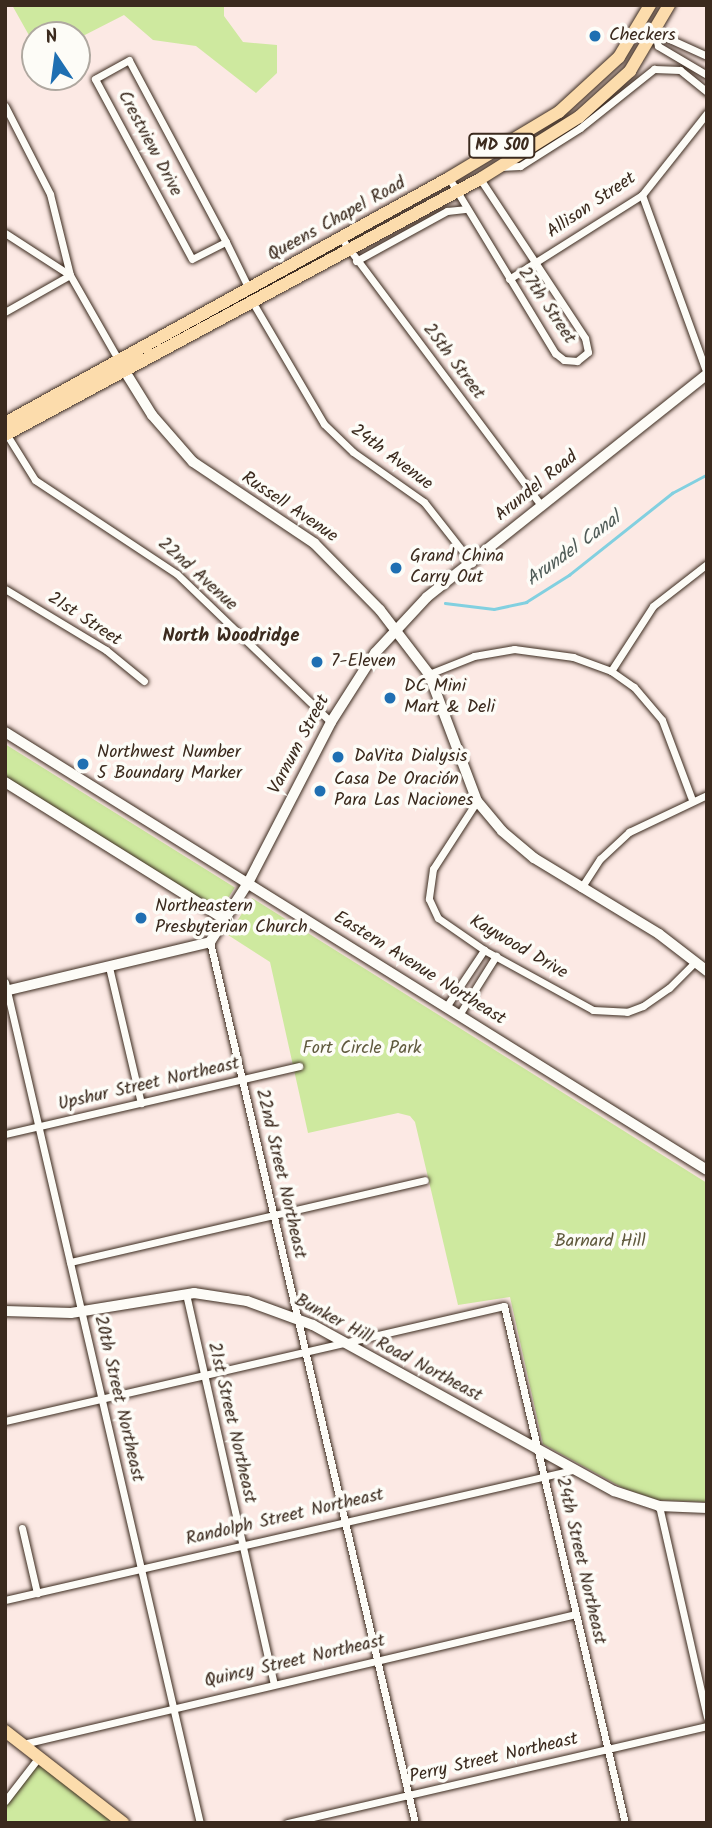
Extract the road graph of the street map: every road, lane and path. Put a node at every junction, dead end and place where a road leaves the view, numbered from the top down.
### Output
1 (650, 5) edge
2 (669, 5) edge
3 (641, 26) junction
4 (655, 33) junction
5 (707, 56) edge
6 (707, 75) edge
7 (707, 92) edge
8 (5, 106) edge
9 (707, 113) edge
10 (499, 167) junction
11 (449, 178) junction
12 (480, 179) junction
13 (455, 192) junction
14 (642, 195) junction
15 (465, 209) junction
16 (5, 233) edge
17 (226, 242) junction
18 (349, 249) junction
19 (535, 263) junction
20 (69, 275) junction
21 (509, 279) junction
22 (249, 289) junction
23 (253, 303) junction
24 (5, 312) edge
25 (236, 312) junction
26 (122, 367) junction
27 (707, 374) edge
28 (6, 431) edge
29 (541, 505) junction
30 (472, 563) junction
31 (707, 564) edge
32 (5, 589) edge
33 (395, 632) junction
34 (611, 671) junction
35 (429, 674) junction
36 (144, 681) dead end
37 (331, 722) junction
38 (5, 732) edge
39 (5, 782) edge
40 (707, 795) edge
41 (692, 800) junction
42 (477, 801) junction
43 (248, 883) junction
44 (581, 888) junction
45 (226, 920) junction
46 (210, 942) junction
47 (484, 950) junction
48 (496, 956) junction
49 (696, 961) junction
50 (109, 967) junction
51 (707, 971) edge
52 (6, 988) edge
53 (446, 1007) junction
54 (459, 1015) junction
55 (299, 1066) dead end
56 (242, 1080) junction
57 (141, 1103) junction
58 (39, 1127) junction
59 (5, 1135) edge
60 (707, 1171) edge
61 (425, 1180) dead end
62 (274, 1215) junction
63 (70, 1262) junction
64 (186, 1294) junction
65 (5, 1311) edge
66 (81, 1311) junction
67 (298, 1318) junction
68 (346, 1343) junction
69 (305, 1352) junction
70 (204, 1375) junction
71 (102, 1399) junction
72 (5, 1421) edge
73 (538, 1451) junction
74 (573, 1470) junction
75 (544, 1476) junction
76 (659, 1506) junction
77 (707, 1508) edge
78 (345, 1523) junction
79 (22, 1528) dead end
80 (243, 1546) junction
81 (142, 1569) junction
82 (37, 1593) junction
83 (5, 1601) edge
84 (576, 1614) junction
85 (377, 1659) junction
86 (274, 1683) junction
87 (174, 1708) junction
88 (707, 1717) edge
89 (707, 1726) edge
90 (5, 1731) edge
91 (22, 1744) junction
92 (608, 1749) junction
93 (39, 1757) junction
94 (408, 1795) junction
95 (5, 1801) edge
96 (123, 1823) edge
97 (200, 1823) edge
98 (288, 1823) edge
99 (415, 1823) edge
100 (625, 1823) edge

1 - 3 main road, Queens Chapel Road / MD 500
2 - 4 main road, Queens Chapel Road / MD 500
3 - 4 street
3 - 11 main road, Queens Chapel Road / MD 500
4 - 5 street
4 - 6 street
4 - 10 main road, Queens Chapel Road / MD 500
7 - 10 street, Queens Chapel Road
8 - 20 street, Russell Avenue
9 - 14 street, Allison Street
10 - 12 main road, Queens Chapel Road / MD 500
11 - 13 street, 27th Street
11 - 18 main road, Queens Chapel Road / MD 500
12 - 13 main road, Queens Chapel Road / MD 500
12 - 19 street, 27th Street
13 - 15 street, 27th Street
13 - 18 main road, Queens Chapel Road / MD 500
14 - 19 street, Allison Street
14 - 27 street
15 - 18 street, Queens Chapel Road
15 - 21 street, 27th Street
16 - 20 street
17 - 17 street, Crestview Drive
17 - 22 street, Crestview Drive
18 - 22 main road, Queens Chapel Road / MD 500
18 - 23 main road, Queens Chapel Road / MD 500
18 - 29 street, 25th Street
19 - 21 street, Allison Street
19 - 21 street, 27th Street
20 - 24 street
20 - 26 street, Russell Avenue
22 - 25 main road
22 - 26 main road, Queens Chapel Road / MD 500
23 - 25 main road, Queens Chapel Road / MD 500
23 - 30 street, 24th Avenue
25 - 26 main road, Queens Chapel Road / MD 500
26 - 28 main road, Queens Chapel Road / MD 500
26 - 33 street, Russell Avenue
27 - 29 street, Arundel Road
28 - 37 street, 22nd Avenue
29 - 30 street, Arundel Road
30 - 33 street, Arundel Road
31 - 34 street
32 - 36 street, 21st Street
33 - 35 street, Russell Avenue
33 - 37 street, Varnum Street
34 - 35 street
34 - 41 street
35 - 42 street, Russell Avenue
37 - 43 street, Varnum Street
38 - 43 street, Eastern Avenue Northeast
39 - 45 street
40 - 41 street
41 - 44 street
42 - 44 street, Russell Avenue
42 - 47 street, Kaywood Drive
43 - 45 street, Varnum Street
43 - 53 street, Eastern Avenue Northeast
44 - 49 street, Russell Avenue
45 - 46 street, Varnum Street
46 - 50 street
46 - 56 street, 22nd Street Northeast
47 - 48 street, Kaywood Drive
47 - 53 street
48 - 49 street, Kaywood Drive
48 - 54 street
49 - 51 street, Russell Avenue
50 - 52 street
50 - 57 street
52 - 58 street, 20th Street Northeast
53 - 54 street, Eastern Avenue Northeast
54 - 60 street, Eastern Avenue Northeast
55 - 56 street, Upshur Street Northeast
56 - 57 street, Upshur Street Northeast
56 - 62 street, 22nd Street Northeast
57 - 58 street, Upshur Street Northeast
58 - 59 street, Upshur Street Northeast
58 - 63 street, 20th Street Northeast
61 - 62 street
62 - 63 street
62 - 67 street, 22nd Street Northeast
63 - 66 street, 20th Street Northeast
64 - 66 street, Bunker Hill Road Northeast
64 - 67 street, Bunker Hill Road Northeast
64 - 70 street, 21st Street Northeast
65 - 66 street, Bunker Hill Road Northeast
66 - 71 street, 20th Street Northeast
67 - 68 street, Bunker Hill Road Northeast
67 - 69 street, 22nd Street Northeast
68 - 69 street
68 - 73 street, Bunker Hill Road Northeast
68 - 73 street, 24th Street Northeast
69 - 70 street
69 - 78 street, 22nd Street Northeast
70 - 71 street
70 - 80 street, 21st Street Northeast
71 - 72 street
71 - 81 street, 20th Street Northeast
73 - 74 street
73 - 75 street, 24th Street Northeast
74 - 75 street, Randolph Street Northeast
74 - 76 street
75 - 78 street, Randolph Street Northeast
75 - 84 street, 24th Street Northeast
76 - 77 street
76 - 88 street
78 - 80 street, Randolph Street Northeast
78 - 85 street, 22nd Street Northeast
79 - 82 street
80 - 81 street, Randolph Street Northeast
80 - 86 street, 21st Street Northeast
81 - 82 street, Randolph Street Northeast
81 - 87 street, 20th Street Northeast
82 - 83 street, Randolph Street Northeast
84 - 85 street, Quincy Street Northeast
84 - 92 street, 24th Street Northeast
85 - 86 street, Quincy Street Northeast
85 - 94 street, 22nd Street Northeast
86 - 87 street, Quincy Street Northeast
87 - 91 street, Quincy Street Northeast
87 - 97 street, 20th Street Northeast
89 - 92 street, Perry Street Northeast
90 - 91 main road
91 - 93 main road
92 - 94 street, Perry Street Northeast
92 - 100 street, 24th Street Northeast
93 - 95 street
93 - 96 main road
94 - 98 street, Perry Street Northeast
94 - 99 street, 22nd Street Northeast

